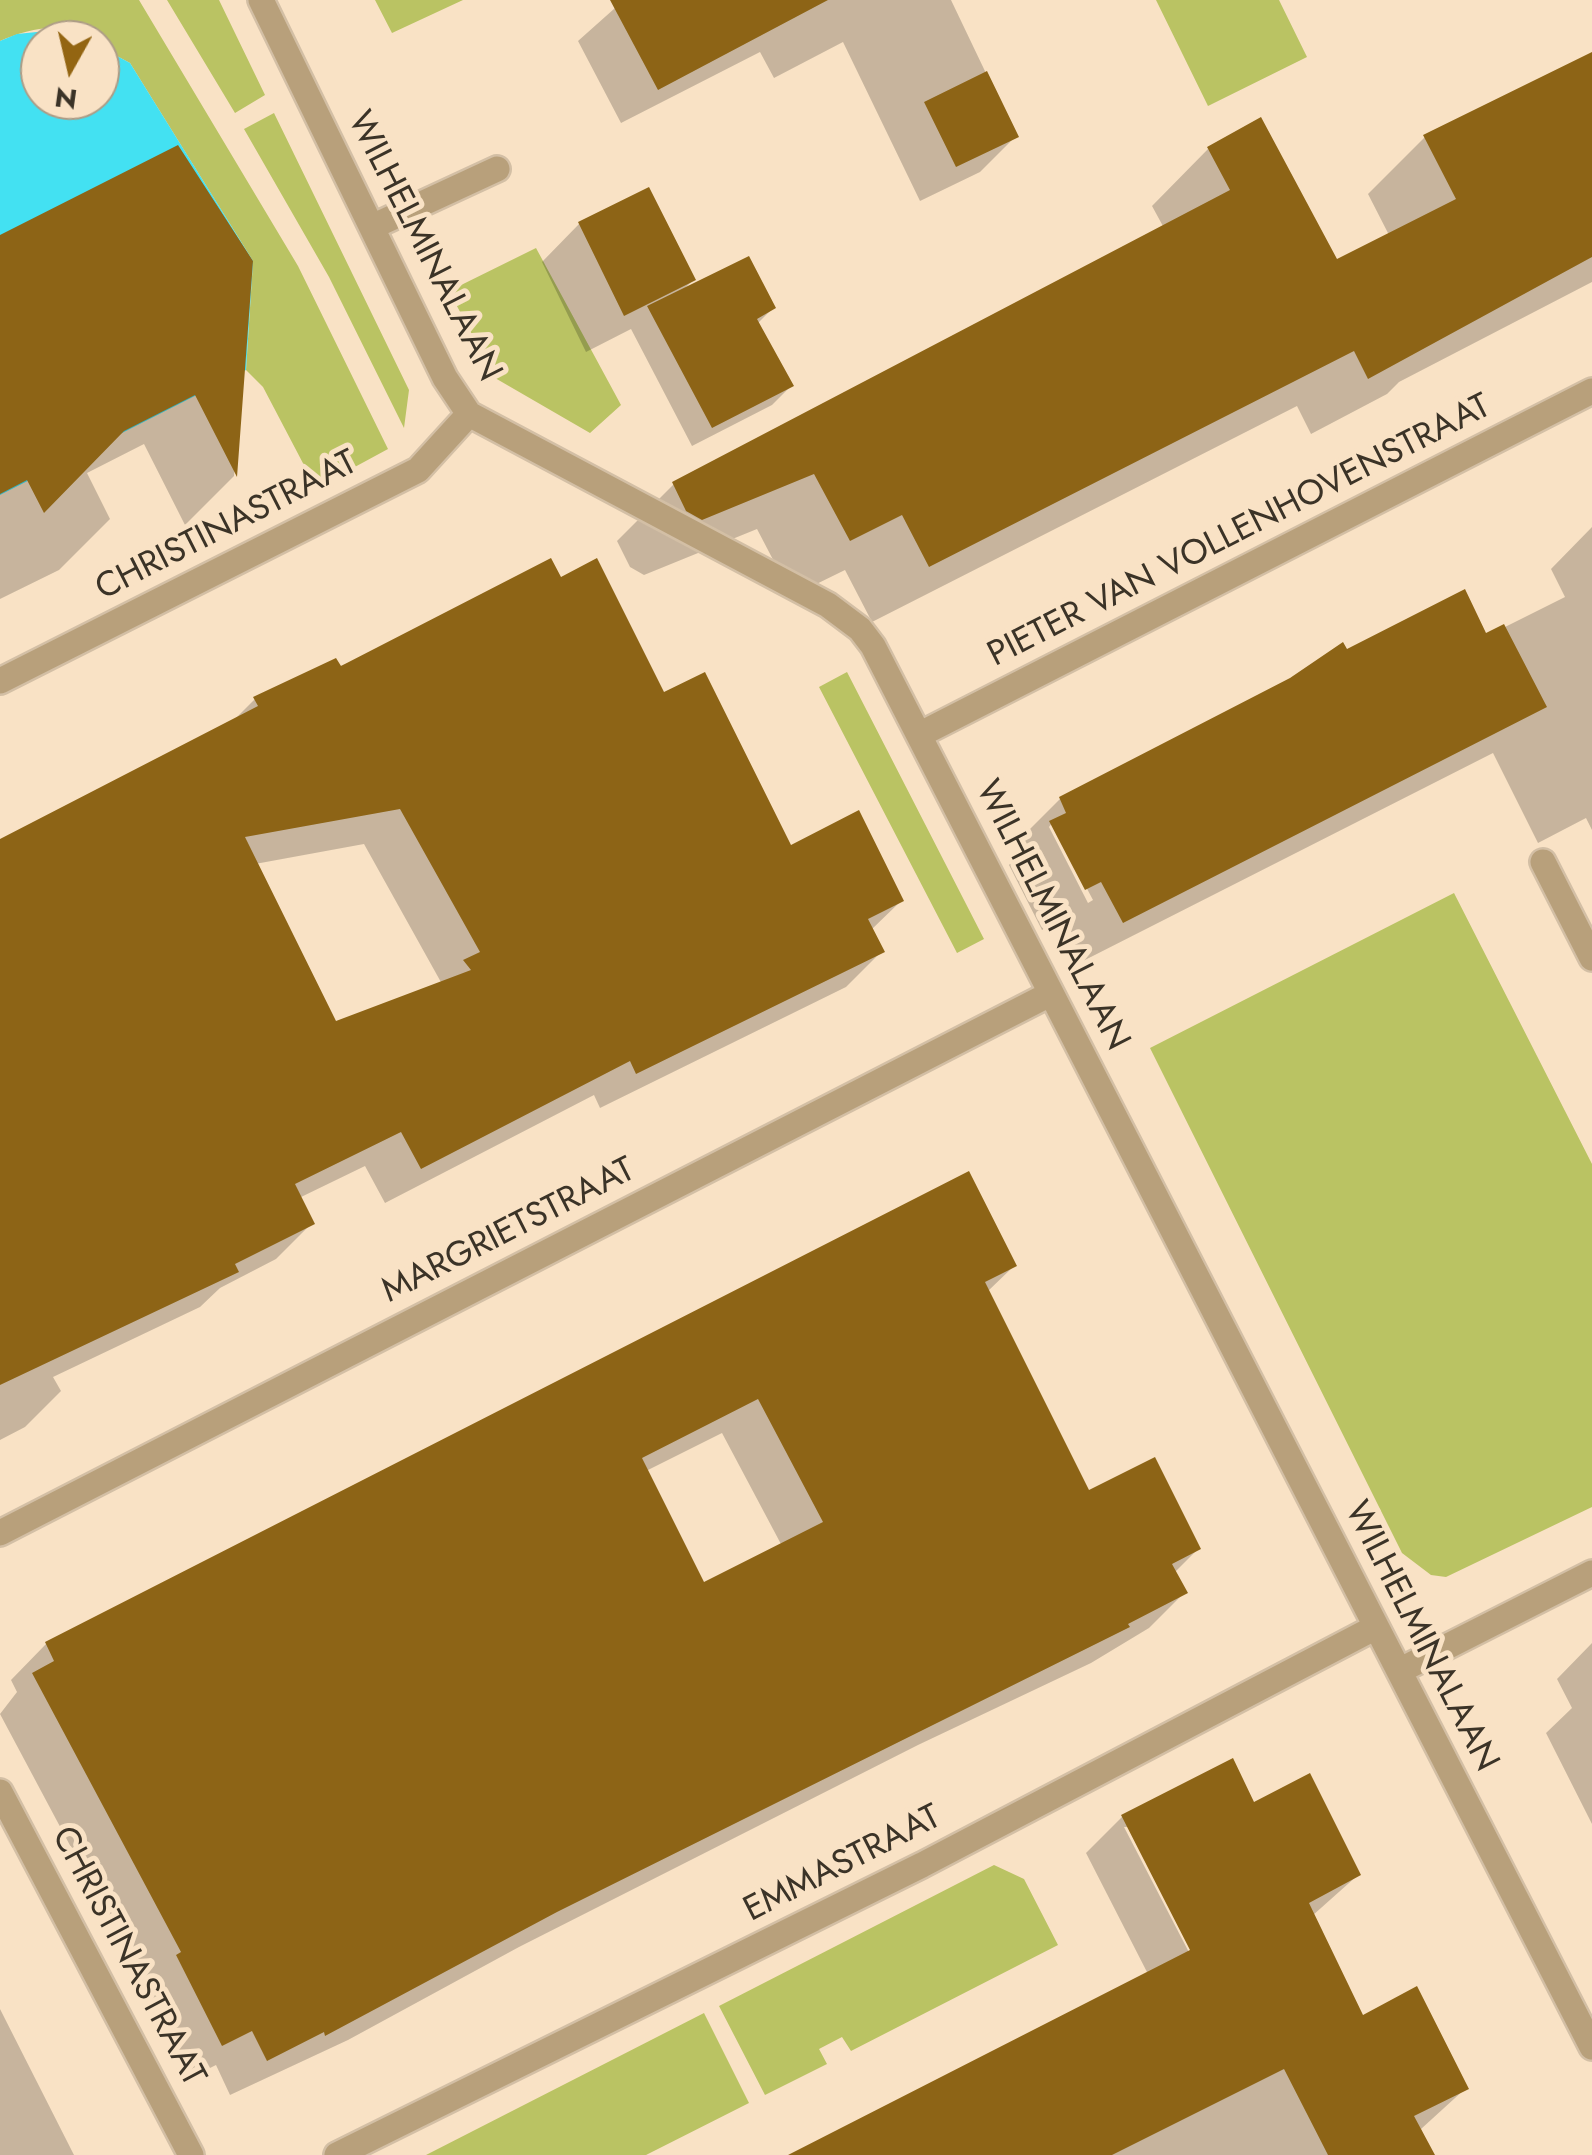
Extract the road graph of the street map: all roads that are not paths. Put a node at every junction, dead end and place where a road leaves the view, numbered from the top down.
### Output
1 (261, 0) edge
2 (498, 170) dead end
3 (374, 226) junction
4 (1592, 391) edge
5 (469, 414) junction
6 (0, 681) edge
7 (919, 734) junction
8 (1542, 862) dead end
9 (1592, 958) edge
10 (1050, 994) junction
11 (0, 1533) edge
12 (1592, 1573) edge
13 (1376, 1627) junction
14 (1399, 1670) junction
15 (0, 1792) edge
16 (1592, 2047) edge
17 (191, 2155) edge
18 (336, 2155) edge

1 - 3 street, WILHELMINALAAN
2 - 3 street
3 - 5 street, WILHELMINALAAN
4 - 7 street, PIETER VAN VOLLENHOVENSTRAAT
5 - 6 street, CHRISTINASTRAAT
5 - 7 street, WILHELMINALAAN
7 - 10 street, WILHELMINALAAN
8 - 9 street
10 - 11 street, MARGRIETSTRAAT
10 - 13 street, WILHELMINALAAN
12 - 14 street
13 - 14 street, WILHELMINALAAN
13 - 18 street, EMMASTRAAT
14 - 16 street, WILHELMINALAAN
15 - 17 street, CHRISTINASTRAAT

